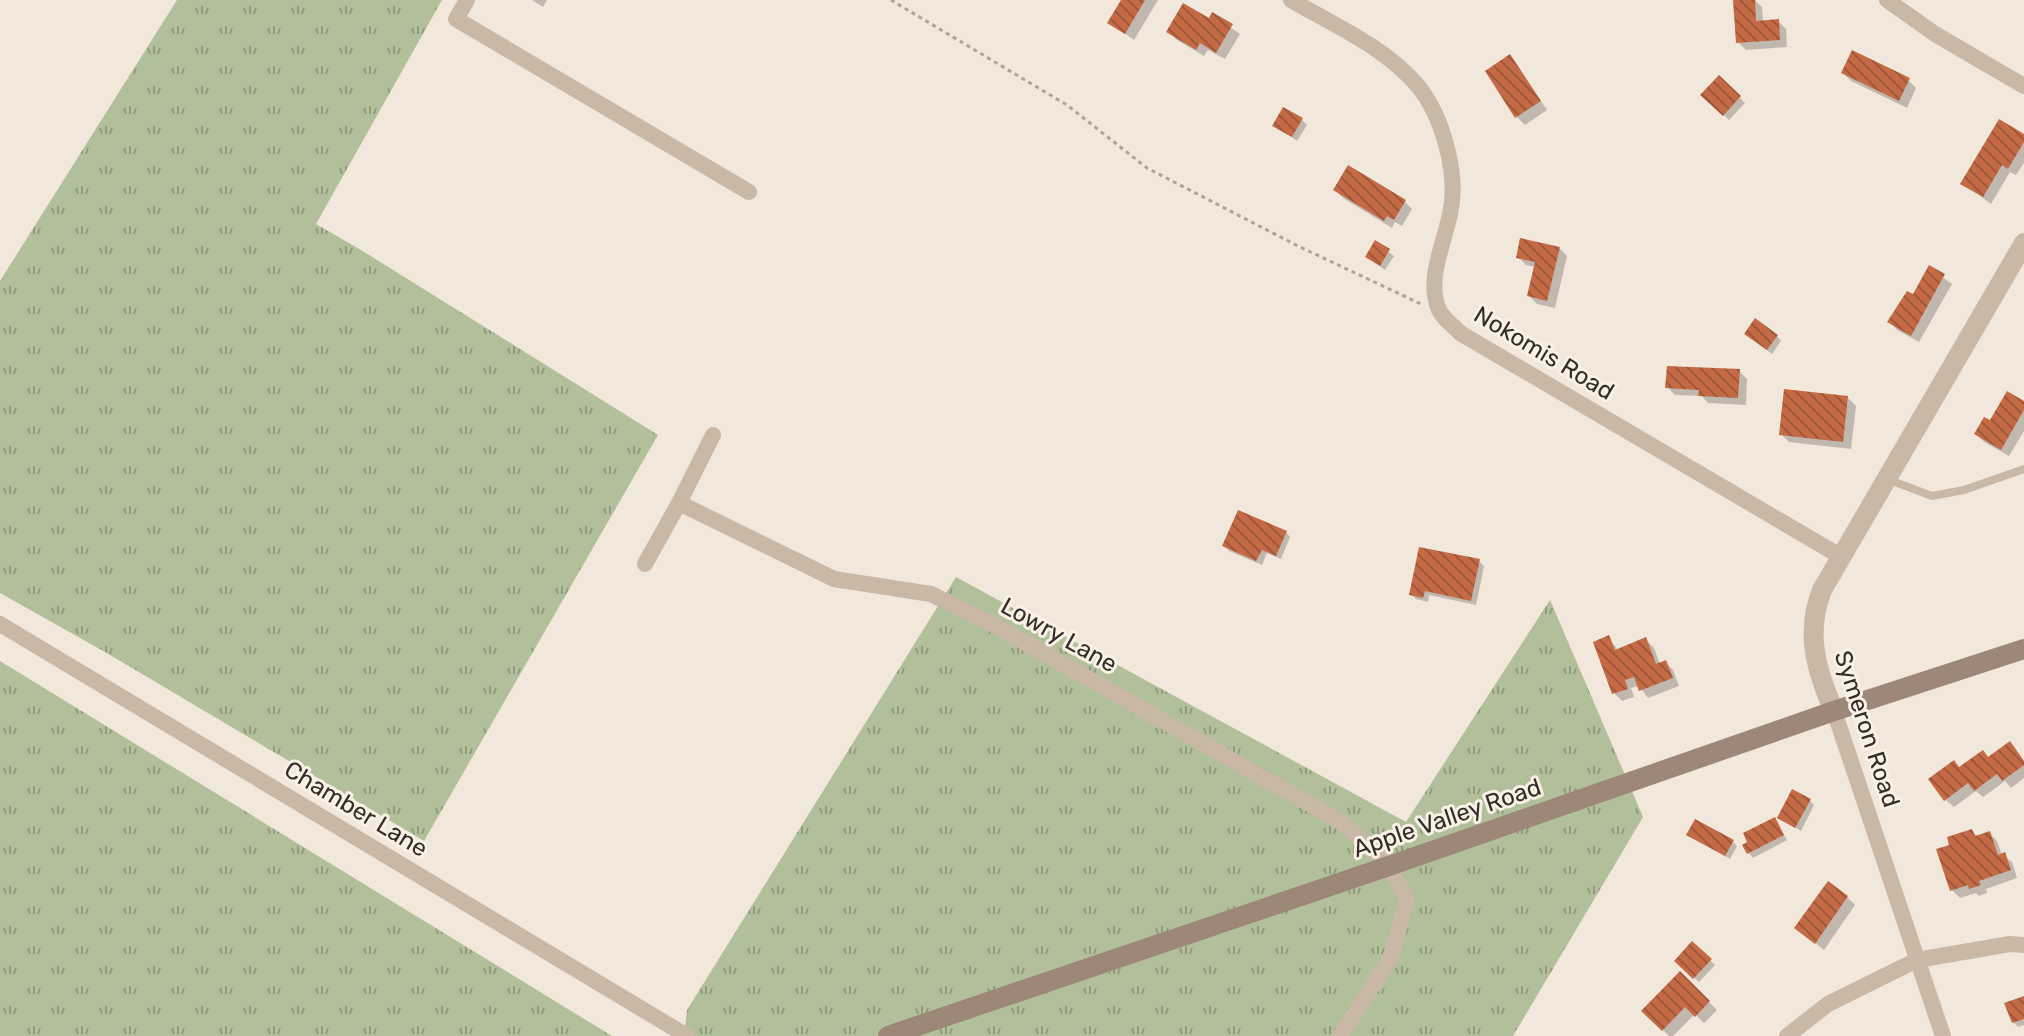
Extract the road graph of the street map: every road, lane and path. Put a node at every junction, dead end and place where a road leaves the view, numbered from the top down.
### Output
1 (467, 0) edge
2 (891, 0) edge
3 (1291, 0) edge
4 (1887, 0) edge
5 (2024, 86) edge
6 (749, 192) dead end
7 (2024, 243) edge
8 (1439, 312) junction
9 (713, 435) dead end
10 (2024, 469) edge
11 (1886, 479) junction
12 (679, 503) junction
13 (1840, 556) junction
14 (645, 564) dead end
15 (0, 624) edge
16 (2020, 655) edge
17 (1834, 711) junction
18 (1389, 866) junction
19 (2024, 945) edge
20 (1917, 960) junction
21 (687, 1036) edge
22 (888, 1036) edge
23 (1340, 1036) edge
24 (1787, 1036) edge
25 (1943, 1036) edge

1 - 6 street
2 - 8 path
3 - 8 street, Nokomis Road
4 - 5 street
7 - 11 street, Symeron Road
8 - 13 street, Nokomis Road
9 - 12 street
10 - 11 lane
11 - 13 street, Symeron Road
12 - 14 street
12 - 18 street, Lowry Lane
13 - 17 street, Symeron Road
15 - 21 street, Chamber Lane
16 - 17 main road, Apple Valley Road
17 - 18 main road, Apple Valley Road
17 - 20 street, Symeron Road
18 - 22 main road, Apple Valley Road
18 - 23 street
19 - 20 street
20 - 24 street
20 - 25 street, Symeron Road

